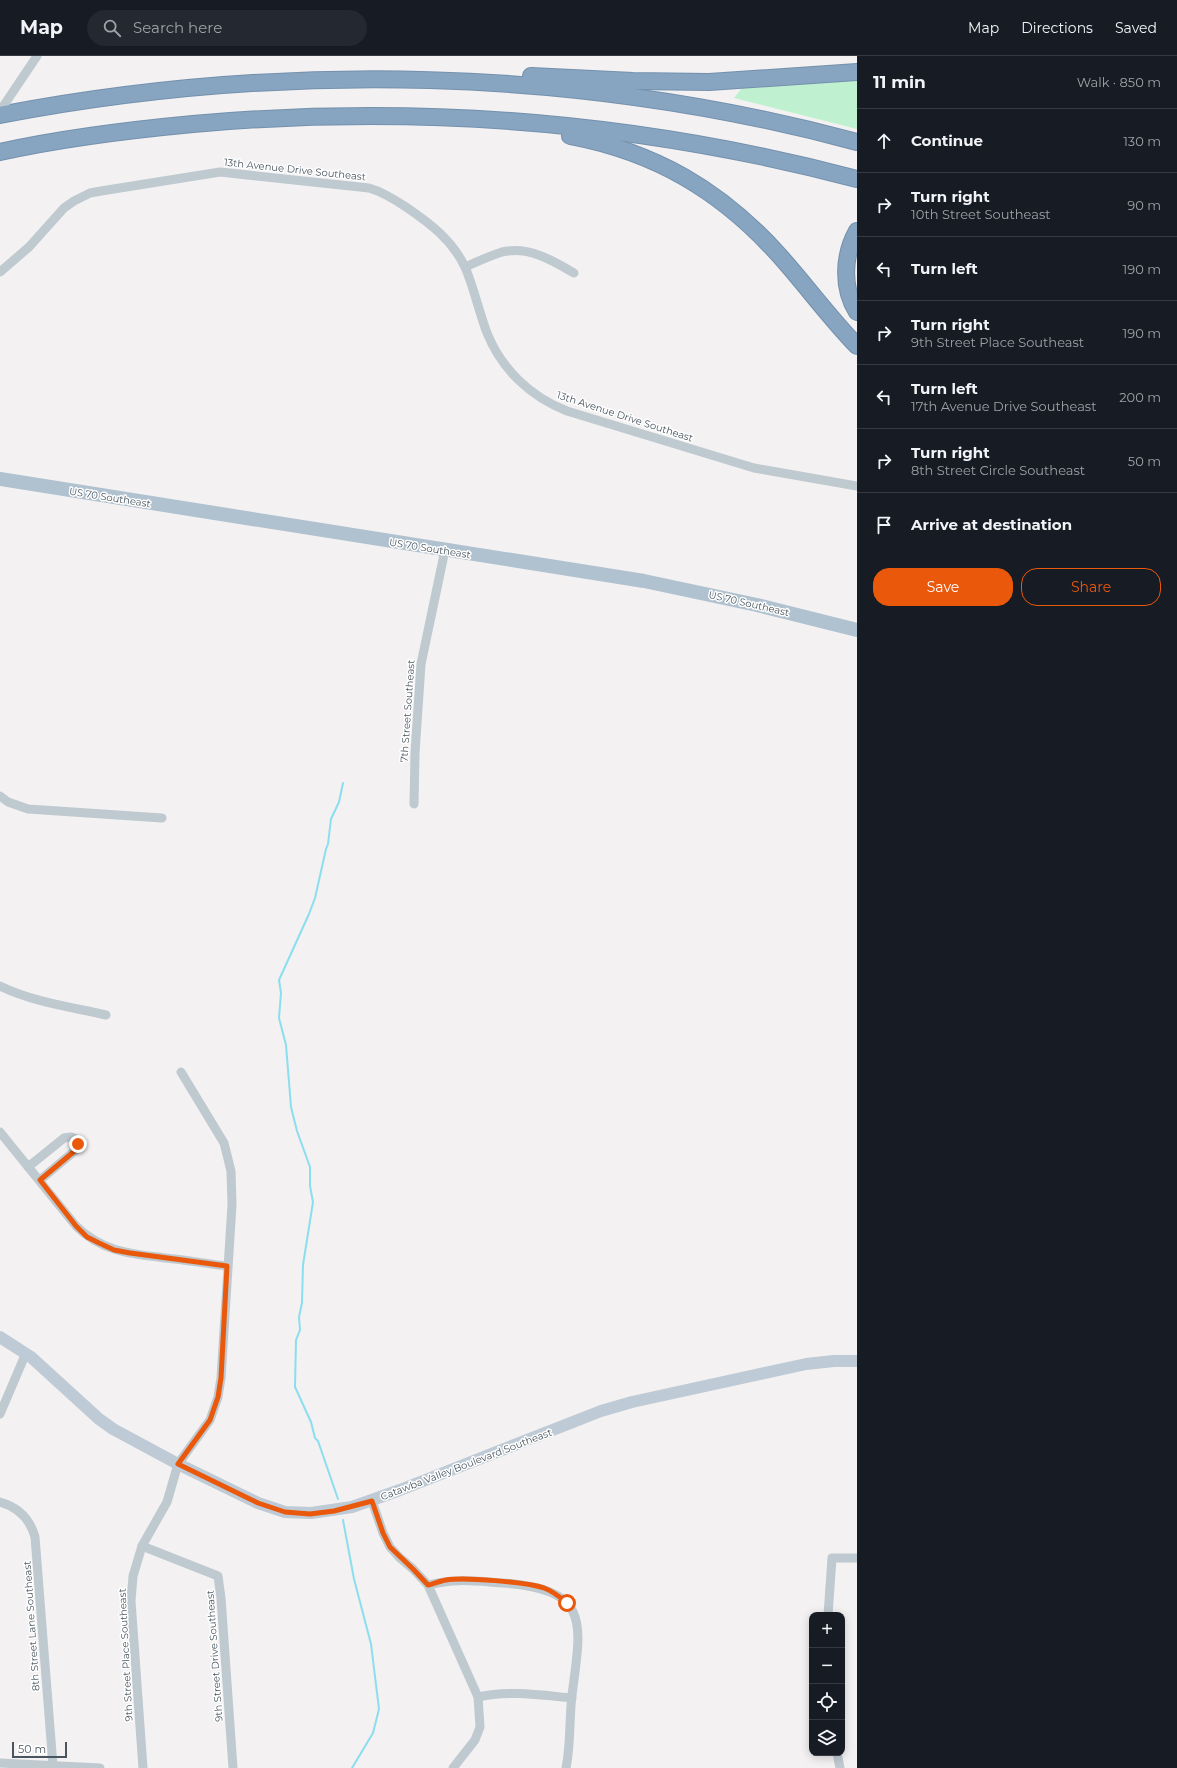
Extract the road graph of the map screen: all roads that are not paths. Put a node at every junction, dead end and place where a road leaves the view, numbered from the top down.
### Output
1 (37, 56) edge
2 (857, 72) edge
3 (256, 83) junction
4 (0, 111) edge
5 (0, 115) edge
6 (420, 117) junction
7 (857, 142) edge
8 (0, 152) edge
9 (857, 179) edge
10 (857, 231) edge
11 (465, 267) junction
12 (0, 272) edge
13 (574, 273) dead end
14 (857, 312) edge
15 (857, 346) edge
16 (0, 479) edge
17 (857, 486) edge
18 (445, 550) junction
19 (857, 630) edge
20 (0, 796) edge
21 (414, 804) dead end
22 (162, 818) dead end
23 (0, 986) edge
24 (106, 1016) dead end
25 (181, 1072) dead end
26 (0, 1132) edge
27 (28, 1167) junction
28 (40, 1180) junction
29 (227, 1266) junction
30 (0, 1336) edge
31 (26, 1353) junction
32 (857, 1361) edge
33 (0, 1414) edge
34 (178, 1464) junction
35 (372, 1501) junction
36 (0, 1502) edge
37 (142, 1546) junction
38 (857, 1558) edge
39 (428, 1585) junction
40 (828, 1612) edge
41 (478, 1698) junction
42 (572, 1698) junction
43 (838, 1756) edge
44 (0, 1763) edge
45 (53, 1766) junction
46 (100, 1768) edge
47 (143, 1768) edge
48 (233, 1768) edge
49 (453, 1768) edge
50 (566, 1768) edge
51 (840, 1768) edge

1 - 4 street
2 - 3 highway
3 - 5 highway
3 - 7 highway
6 - 8 highway
6 - 9 highway
6 - 15 highway
10 - 14 highway
11 - 12 street, 13th Avenue Drive Southeast
11 - 13 street
11 - 17 street, 13th Avenue Drive Southeast
16 - 18 main road, US 70 Southeast
18 - 19 main road, US 70 Southeast
18 - 21 street, 7th Street Southeast
20 - 22 street
23 - 24 street
25 - 29 street, 9th Street Place Southeast
26 - 27 street
27 - 28 street
27 - 28 street
28 - 29 street
29 - 34 street, 9th Street Place Southeast
30 - 31 street, Catawba Valley Boulevard Southeast
31 - 33 street
31 - 34 street, Catawba Valley Boulevard Southeast
32 - 35 street, Catawba Valley Boulevard Southeast
34 - 35 street, Catawba Valley Boulevard Southeast
34 - 37 street, 9th Street Place Southeast
35 - 39 street
36 - 45 street, 8th Street Lane Southeast
37 - 47 street, 9th Street Place Southeast
37 - 48 street, 9th Street Drive Southeast
38 - 40 street
39 - 41 street
39 - 42 street
41 - 42 street
41 - 49 street
42 - 50 street
43 - 51 street
44 - 45 street
45 - 46 street

